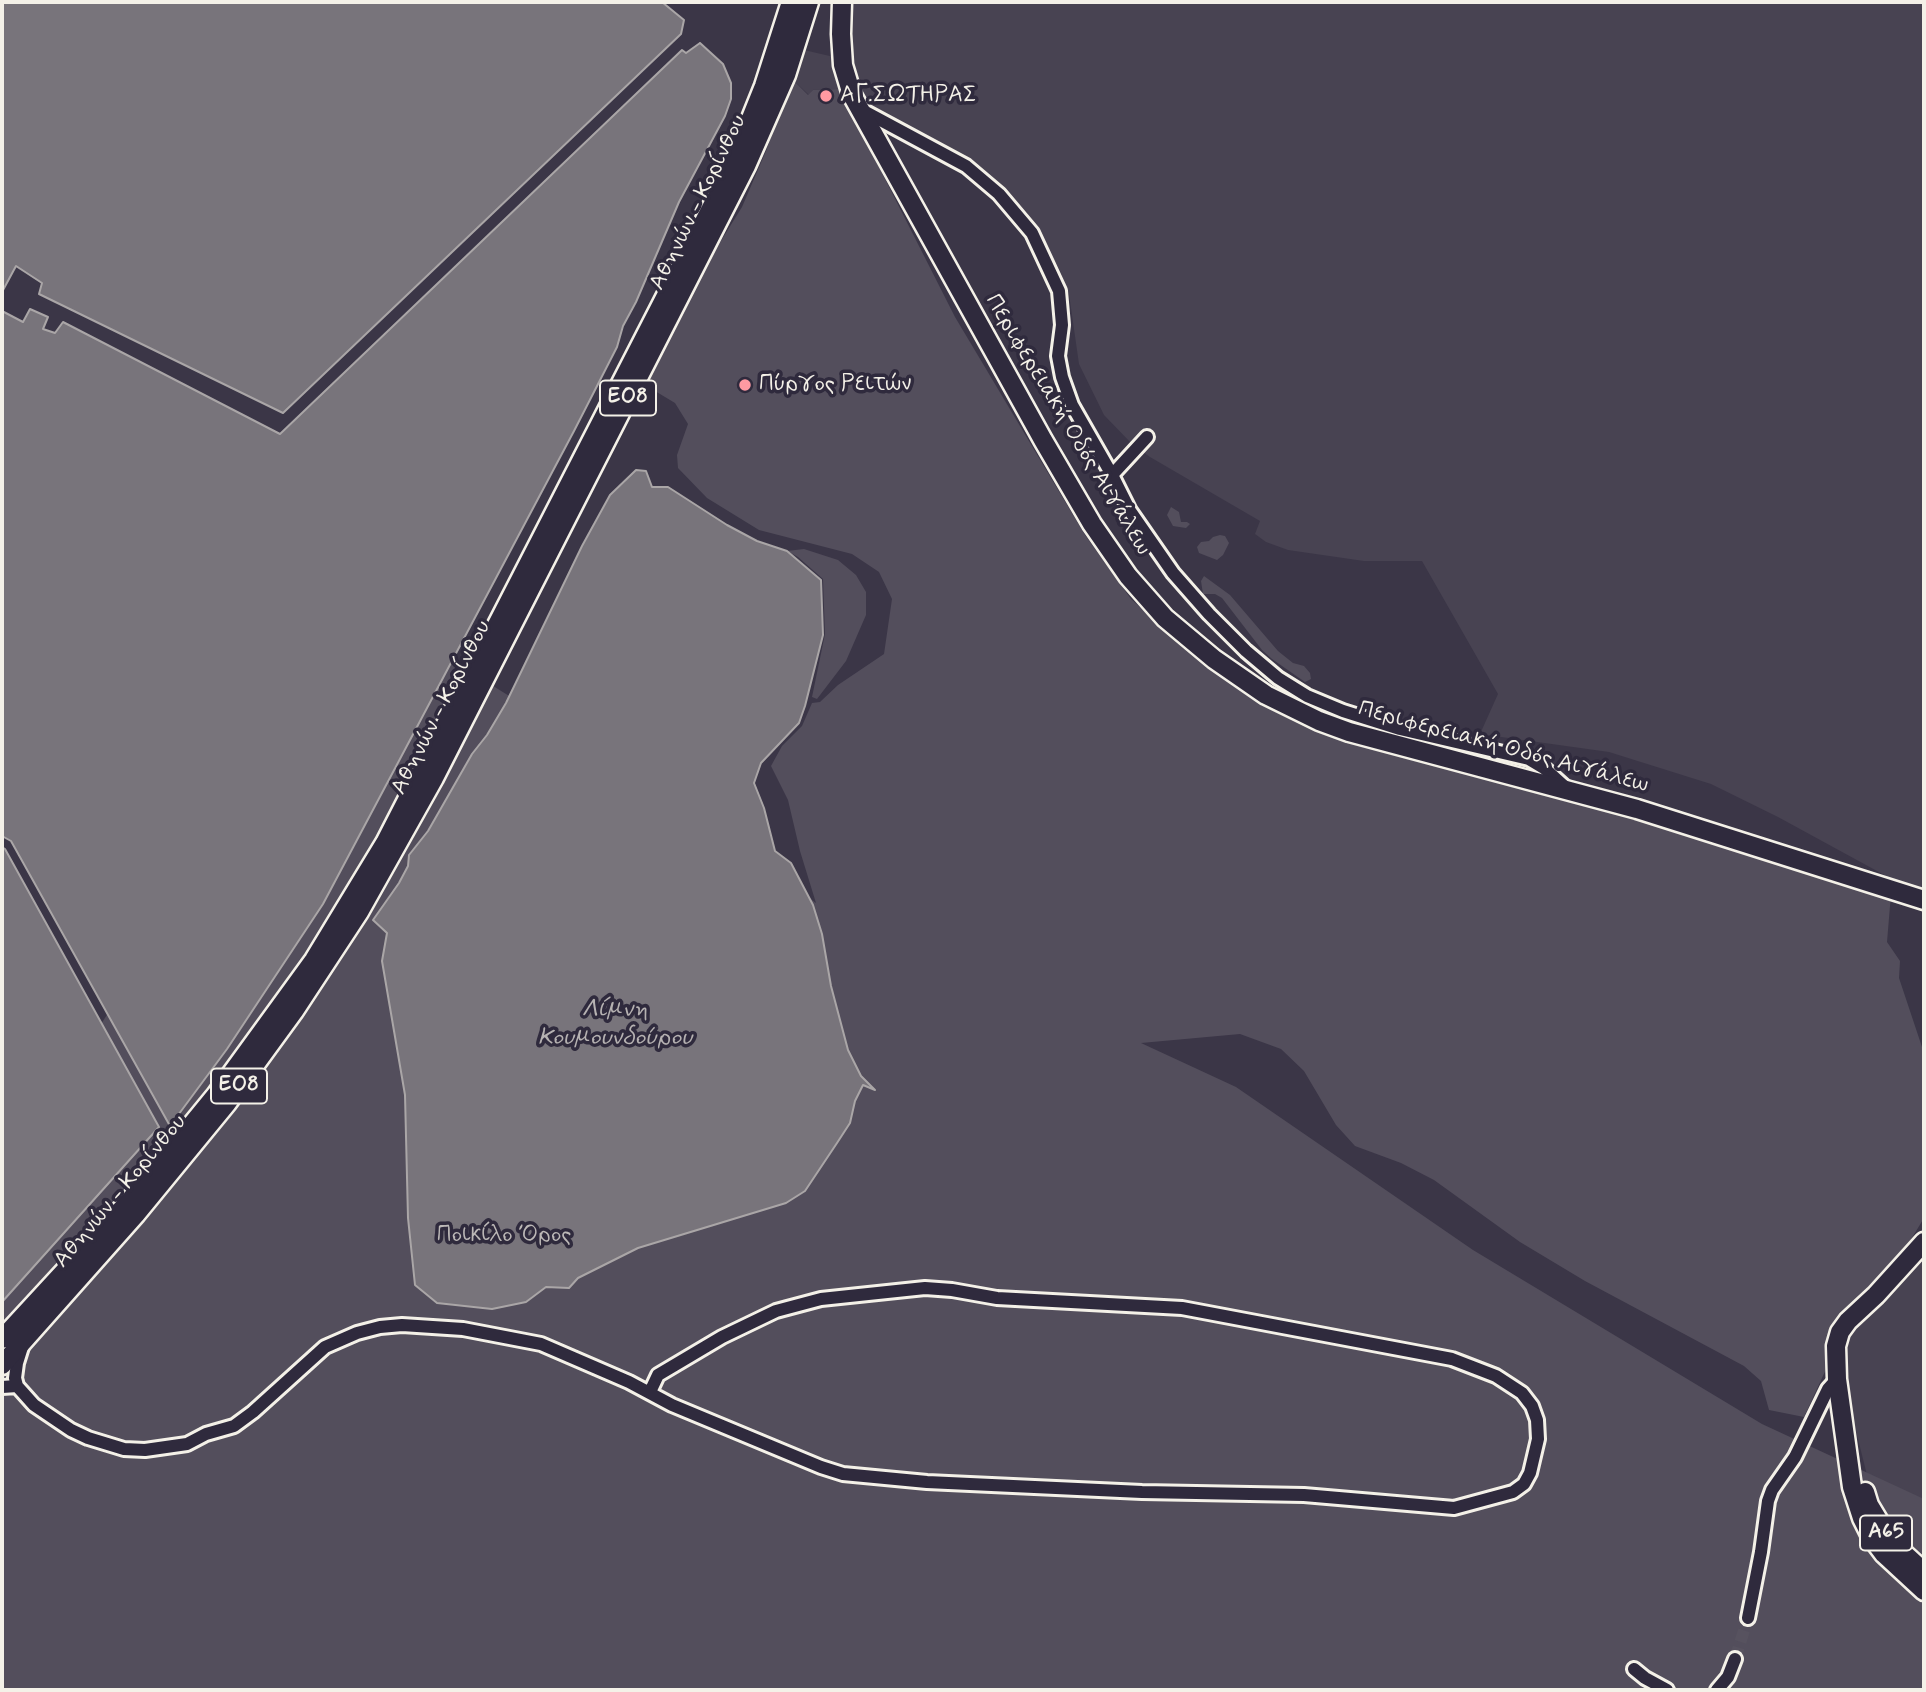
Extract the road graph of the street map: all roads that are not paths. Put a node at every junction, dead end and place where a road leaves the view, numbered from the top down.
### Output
1 (791, 2) edge
2 (809, 2) edge
3 (842, 2) edge
4 (859, 109) junction
5 (1147, 437) dead end
6 (1112, 475) junction
7 (1570, 791) junction
8 (1924, 900) edge
9 (1924, 1242) edge
10 (32, 1332) junction
11 (2, 1339) edge
12 (2, 1364) edge
13 (1837, 1379) junction
14 (17, 1386) junction
15 (2, 1387) edge
16 (650, 1392) junction
17 (1849, 1451) junction
18 (1924, 1572) edge
19 (1924, 1591) edge
20 (1748, 1618) tunnel mouth
21 (1735, 1659) tunnel mouth
22 (1634, 1669) dead end
23 (1667, 1690) edge
24 (1717, 1690) edge

1 - 11 highway, Αθηνών - Κορίνθου / ΕΟ8
2 - 10 highway, Αθηνών - Κορίνθου / ΕΟ8
3 - 4 highway, Περιφερειακή Οδός Αιγάλεω
4 - 6 street
4 - 7 highway, Περιφερειακή Οδός Αιγάλεω
5 - 6 street
6 - 7 street
7 - 8 highway, Περιφερειακή Οδός Αιγάλεω
9 - 13 highway
10 - 12 highway, Αθηνών - Κορίνθου / ΕΟ8
10 - 14 street
13 - 17 highway
13 - 20 street
14 - 15 street
14 - 16 street
16 - 16 street
17 - 18 highway, Α65
17 - 19 highway, Α65
21 - 24 street
22 - 23 street

